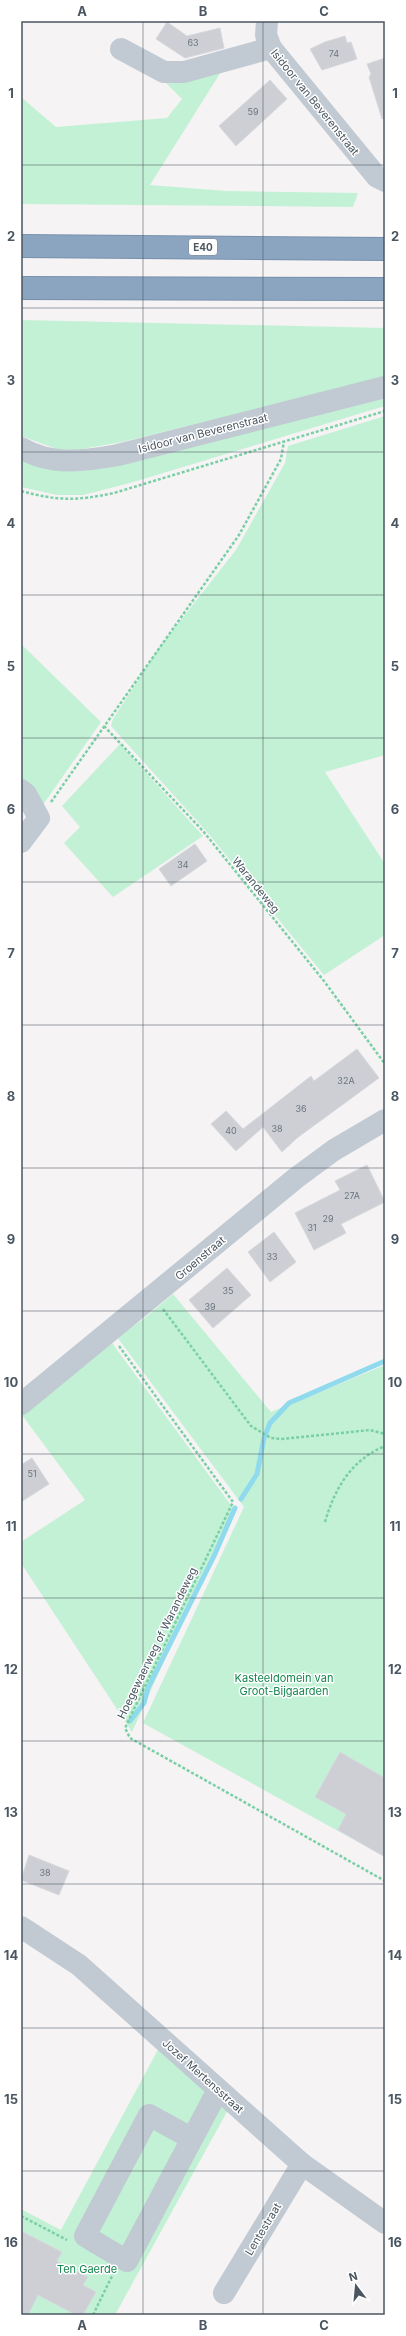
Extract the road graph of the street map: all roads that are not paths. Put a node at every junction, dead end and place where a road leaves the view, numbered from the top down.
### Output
1 (266, 21) edge
2 (271, 48) junction
3 (120, 49) dead end
4 (381, 179) edge
5 (21, 246) edge
6 (385, 248) edge
7 (21, 288) edge
8 (385, 289) edge
9 (333, 290) junction
10 (385, 293) edge
11 (385, 387) edge
12 (21, 448) edge
13 (21, 790) edge
14 (21, 842) edge
15 (385, 1120) edge
16 (21, 1404) edge
17 (21, 1927) edge
18 (218, 2090) junction
19 (191, 2138) junction
20 (302, 2164) junction
21 (385, 2223) edge
22 (224, 2293) dead end

1 - 2 street, Isidoor van Beverenstraat
2 - 3 street
2 - 4 street, Isidoor van Beverenstraat
5 - 6 highway, E40
7 - 9 highway
8 - 9 highway
9 - 10 highway
11 - 12 street, Isidoor van Beverenstraat
13 - 14 street
15 - 16 street, Groenstraat
17 - 18 street, Jozef Mertensstraat
18 - 19 street
18 - 20 street, Jozef Mertensstraat
19 - 19 street
20 - 21 street, Jozef Mertensstraat
20 - 22 street, Lentestraat

